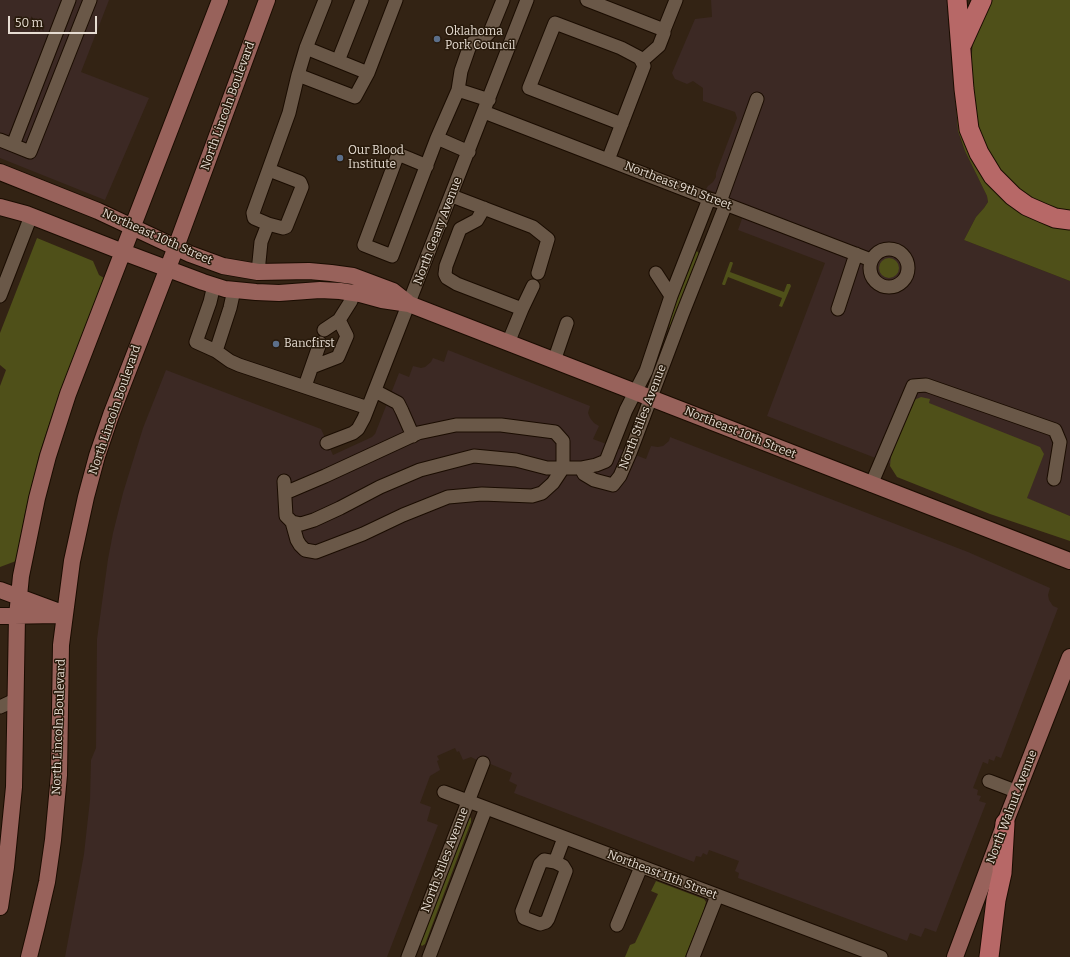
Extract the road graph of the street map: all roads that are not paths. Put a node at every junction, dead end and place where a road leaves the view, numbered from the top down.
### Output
1 (90, 0) edge
2 (220, 0) edge
3 (267, 0) edge
4 (325, 0) edge
5 (362, 0) edge
6 (396, 0) edge
7 (503, 0) edge
8 (527, 0) edge
9 (587, 0) edge
10 (676, 0) edge
11 (957, 0) edge
12 (982, 0) edge
13 (68, 5) edge
14 (83, 16) junction
15 (664, 30) junction
16 (960, 47) junction
17 (306, 48) junction
18 (338, 61) junction
19 (642, 61) junction
20 (368, 72) junction
21 (298, 75) junction
22 (458, 90) junction
23 (757, 99) dead end
24 (486, 106) junction
25 (622, 124) junction
26 (438, 138) junction
27 (0, 140) edge
28 (13, 145) junction
29 (469, 152) junction
30 (608, 160) junction
31 (427, 166) junction
32 (269, 170) junction
33 (0, 172) edge
34 (452, 196) junction
35 (718, 202) junction
36 (0, 207) edge
37 (484, 208) junction
38 (31, 216) junction
39 (1070, 220) edge
40 (268, 224) junction
41 (132, 227) junction
42 (176, 247) junction
43 (123, 252) junction
44 (856, 254) junction
45 (427, 258) junction
46 (871, 260) dead end
47 (446, 266) junction
48 (167, 268) junction
49 (258, 272) junction
50 (538, 273) dead end
51 (656, 273) dead end
52 (214, 285) junction
53 (533, 286) dead end
54 (234, 290) junction
55 (352, 293) junction
56 (0, 296) edge
57 (672, 296) junction
58 (409, 304) junction
59 (522, 309) junction
60 (838, 309) dead end
61 (340, 320) junction
62 (566, 323) dead end
63 (324, 330) dead end
64 (320, 343) dead end
65 (508, 343) junction
66 (216, 351) junction
67 (554, 361) junction
68 (312, 367) junction
69 (305, 386) junction
70 (375, 391) junction
71 (635, 392) junction
72 (650, 398) junction
73 (368, 408) junction
74 (413, 436) junction
75 (327, 443) dead end
76 (563, 468) junction
77 (581, 468) junction
78 (1054, 479) dead end
79 (871, 485) junction
80 (292, 522) junction
81 (1070, 561) edge
82 (0, 590) edge
83 (20, 597) junction
84 (65, 614) junction
85 (0, 616) edge
86 (17, 616) junction
87 (1070, 657) edge
88 (15, 700) junction
89 (0, 707) edge
90 (483, 763) dead end
91 (989, 781) dead end
92 (444, 792) dead end
93 (1018, 792) junction
94 (467, 801) junction
95 (486, 808) junction
96 (1005, 823) junction
97 (564, 838) junction
98 (555, 862) junction
99 (641, 867) junction
100 (717, 896) junction
101 (1, 898) edge
102 (617, 925) dead end
103 (866, 954) edge
104 (410, 956) edge
105 (29, 957) edge
106 (429, 957) edge
107 (693, 957) edge
108 (881, 957) edge
109 (955, 957) edge
110 (989, 957) edge

1 - 14 street
2 - 41 main road
3 - 42 main road, North Lincoln Boulevard
4 - 17 street
5 - 18 street
6 - 20 street
7 - 22 street
8 - 24 street, North Geary Avenue
9 - 15 street
10 - 15 street
11 - 16 highway
12 - 16 highway
13 - 14 street
13 - 28 street
14 - 28 street
15 - 19 street
16 - 39 highway
17 - 18 street
17 - 21 street
18 - 20 street
19 - 25 street
19 - 25 street
20 - 21 street
21 - 32 street
22 - 24 street, Northeast 9th Street
22 - 26 street
23 - 35 street, North Stiles Avenue
24 - 29 street, North Geary Avenue
24 - 30 street, Northeast 9th Street
25 - 30 street
26 - 29 street
26 - 31 street
27 - 28 street
29 - 34 street, North Geary Avenue
30 - 35 street, Northeast 9th Street
31 - 31 street
32 - 40 street
32 - 40 street
33 - 41 main road, Northeast 10th Street
34 - 37 street
34 - 45 street, North Geary Avenue
35 - 44 street, Northeast 9th Street
35 - 57 street, North Stiles Avenue
35 - 72 street, North Stiles Avenue
36 - 38 main road, Northeast 10th Street
37 - 47 street
37 - 50 street
38 - 43 main road, Northeast 10th Street
38 - 56 street
40 - 49 street
41 - 42 main road, Northeast 10th Street
41 - 43 main road
42 - 48 main road, North Lincoln Boulevard
42 - 49 main road, Northeast 10th Street
43 - 48 main road, Northeast 10th Street
43 - 83 main road
44 - 46 street, Northeast 9th Street
44 - 60 street
45 - 47 street
45 - 58 street, North Geary Avenue
47 - 59 street
48 - 52 main road, Northeast 10th Street
48 - 84 main road, North Lincoln Boulevard
49 - 58 main road, Northeast 10th Street
51 - 57 street
52 - 54 main road, Northeast 10th Street
52 - 66 street
53 - 59 street
54 - 55 main road, Northeast 10th Street
54 - 66 street
55 - 58 main road, Northeast 10th Street
55 - 61 street
57 - 71 street, North Stiles Avenue
58 - 65 main road, Northeast 10th Street
58 - 70 street, North Geary Avenue
59 - 65 street
61 - 63 street
61 - 68 street
62 - 67 street
64 - 68 street
65 - 67 main road, Northeast 10th Street
66 - 69 street
67 - 71 main road, Northeast 10th Street
68 - 69 street
69 - 73 street
70 - 73 street, North Geary Avenue
70 - 74 street
71 - 72 main road, Northeast 10th Street
71 - 77 street, North Stiles Avenue
72 - 77 street, North Stiles Avenue
72 - 79 main road, Northeast 10th Street
73 - 75 street, North Geary Avenue
74 - 76 street
74 - 80 street
76 - 77 street
76 - 80 street
76 - 80 street
78 - 79 street
79 - 81 main road, Northeast 10th Street
82 - 83 main road
83 - 84 main road
83 - 86 main road
84 - 86 main road
84 - 105 main road, North Lincoln Boulevard
85 - 86 main road
86 - 88 main road
87 - 93 main road, North Walnut Avenue
88 - 89 street
88 - 101 main road
90 - 94 street, North Stiles Avenue
91 - 93 street
92 - 94 street, Northeast 11th Street
93 - 96 main road, North Walnut Avenue
94 - 95 street, Northeast 11th Street
94 - 104 street, North Stiles Avenue
95 - 97 street, Northeast 11th Street
95 - 106 street, North Stiles Avenue
96 - 109 main road, North Walnut Avenue
96 - 110 highway
97 - 98 street
97 - 99 street, Northeast 11th Street
98 - 98 street
99 - 100 street, Northeast 11th Street
99 - 102 street
100 - 103 street, Northeast 11th Street
100 - 107 street
103 - 108 street, Northeast 11th Street

